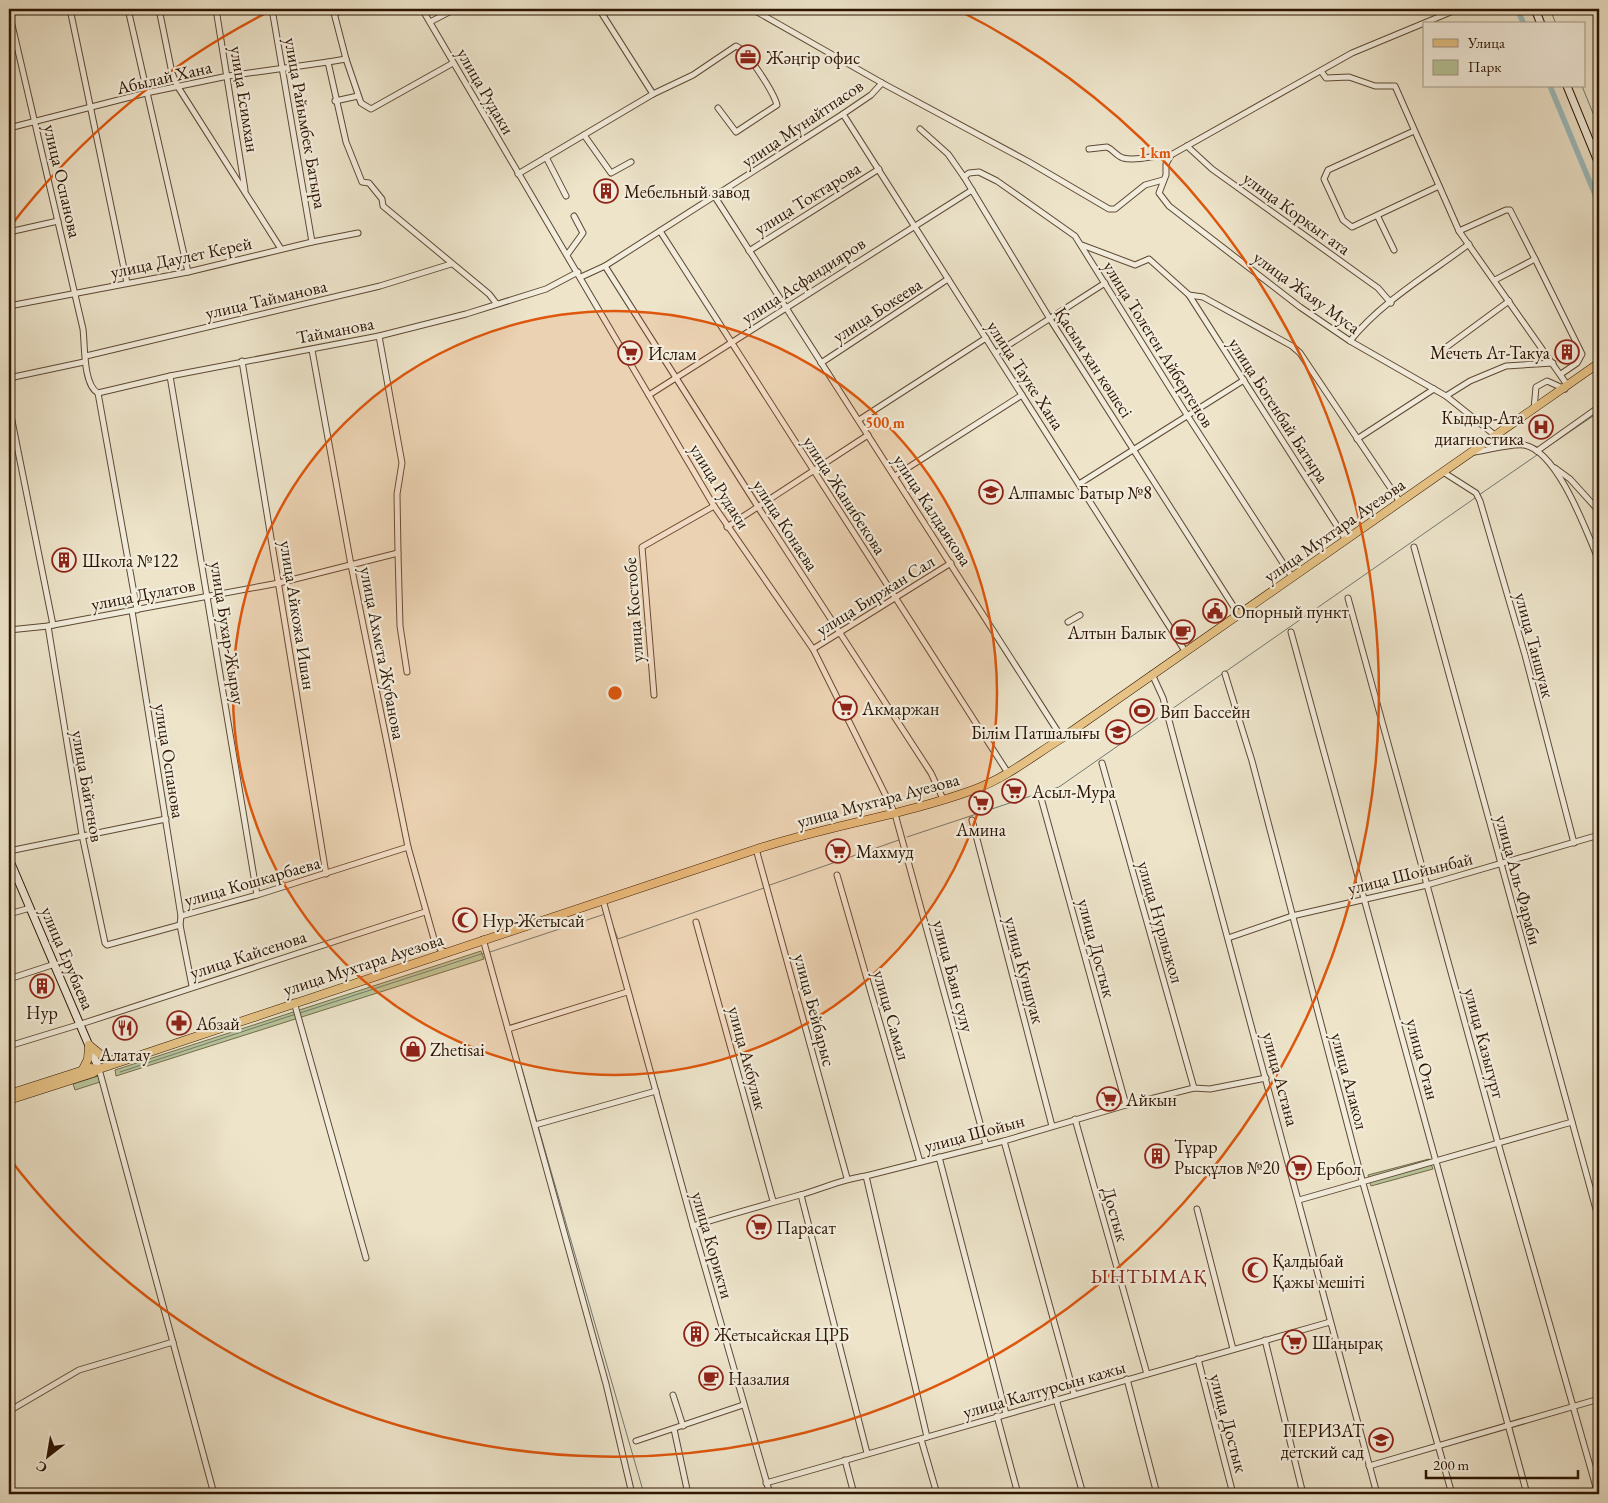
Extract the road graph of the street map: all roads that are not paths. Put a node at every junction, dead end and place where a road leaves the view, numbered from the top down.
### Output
1 (70, 9) edge
2 (128, 9) edge
3 (159, 9) edge
4 (216, 9) edge
5 (272, 9) edge
6 (349, 9) edge
7 (422, 9) edge
8 (455, 9) edge
9 (599, 9) edge
10 (752, 9) edge
11 (1458, 9) edge
12 (1535, 9) edge
13 (334, 11) edge
14 (9, 12) edge
15 (430, 22) junction
16 (1425, 22) edge
17 (1540, 22) edge
18 (1423, 23) edge
19 (346, 59) junction
20 (328, 62) junction
21 (454, 63) junction
22 (282, 70) junction
23 (1321, 71) junction
24 (228, 76) junction
25 (882, 83) junction
26 (178, 87) junction
27 (1568, 88) edge
28 (146, 93) junction
29 (653, 94) junction
30 (358, 96) junction
31 (335, 101) junction
32 (92, 108) junction
33 (718, 108) dead end
34 (844, 114) junction
35 (35, 122) junction
36 (9, 128) edge
37 (920, 129) dead end
38 (1414, 131) junction
39 (584, 135) junction
40 (1186, 146) junction
41 (1088, 149) dead end
42 (1171, 155) junction
43 (546, 157) junction
44 (631, 162) dead end
45 (1599, 164) edge
46 (879, 170) junction
47 (518, 174) junction
48 (964, 177) junction
49 (1163, 180) junction
50 (1439, 186) junction
51 (972, 190) junction
52 (246, 193) junction
53 (566, 196) dead end
54 (715, 197) junction
55 (574, 216) dead end
56 (1378, 216) junction
57 (58, 222) junction
58 (914, 226) junction
59 (660, 231) junction
60 (1459, 231) junction
61 (9, 232) edge
62 (358, 233) dead end
63 (312, 242) junction
64 (1469, 244) junction
65 (1082, 245) junction
66 (281, 249) junction
67 (1394, 250) dead end
68 (749, 251) junction
69 (567, 254) junction
70 (1535, 258) junction
71 (451, 264) junction
72 (605, 266) junction
73 (188, 272) junction
74 (579, 275) junction
75 (948, 279) junction
76 (1495, 280) junction
77 (127, 282) junction
78 (1105, 284) junction
79 (74, 293) junction
80 (1189, 295) junction
81 (1509, 301) junction
82 (496, 303) junction
83 (1391, 303) junction
84 (9, 306) edge
85 (786, 307) junction
86 (1050, 319) junction
87 (379, 336) junction
88 (986, 338) junction
89 (1350, 342) junction
90 (730, 343) junction
91 (312, 350) junction
92 (996, 353) junction
93 (1437, 354) dead end
94 (85, 359) junction
95 (242, 362) junction
96 (821, 363) junction
97 (1553, 363) junction
98 (1599, 363) edge
99 (1561, 374) junction
100 (170, 376) junction
101 (9, 378) edge
102 (676, 378) junction
103 (1244, 380) junction
104 (1567, 388) junction
105 (1434, 389) junction
106 (98, 393) junction
107 (1022, 395) junction
108 (649, 396) junction
109 (1446, 396) junction
110 (9, 406) edge
111 (1599, 407) edge
112 (1534, 410) junction
113 (1187, 415) junction
114 (859, 420) junction
115 (868, 435) junction
116 (1496, 436) junction
117 (1357, 439) junction
118 (1134, 450) junction
119 (1472, 452) junction
120 (1538, 452) junction
121 (1554, 467) junction
122 (813, 471) junction
123 (1443, 472) junction
124 (895, 476) junction
125 (1079, 484) junction
126 (1579, 488) junction
127 (1569, 494) junction
128 (1400, 502) junction
129 (714, 506) junction
130 (758, 507) junction
131 (1599, 511) edge
132 (727, 527) junction
133 (1346, 540) junction
134 (1414, 547) dead end
135 (398, 553) junction
136 (1599, 561) edge
137 (950, 563) junction
138 (351, 565) junction
139 (1292, 577) junction
140 (279, 582) junction
141 (209, 596) junction
142 (895, 598) junction
143 (1348, 598) dead end
144 (135, 611) junction
145 (1080, 615) dead end
146 (1239, 615) junction
147 (1068, 622) dead end
148 (50, 626) junction
149 (9, 630) edge
150 (1291, 632) dead end
151 (840, 634) junction
152 (813, 649) junction
153 (1185, 651) junction
154 (407, 672) dead end
155 (1152, 674) junction
156 (1225, 674) dead end
157 (654, 695) dead end
158 (1062, 738) junction
159 (1102, 763) dead end
160 (1008, 773) junction
161 (1042, 798) dead end
162 (942, 800) junction
163 (895, 814) junction
164 (166, 819) junction
165 (972, 820) dead end
166 (82, 835) junction
167 (1599, 835) edge
168 (1574, 844) junction
169 (408, 847) junction
170 (756, 849) junction
171 (9, 851) edge
172 (9, 860) edge
173 (1500, 863) junction
174 (326, 874) junction
175 (837, 875) dead end
176 (1427, 885) junction
177 (257, 895) junction
178 (1366, 899) junction
179 (603, 900) junction
180 (30, 908) junction
181 (425, 912) junction
182 (9, 914) edge
183 (180, 916) junction
184 (1292, 916) junction
185 (696, 922) dead end
186 (180, 925) junction
187 (1228, 938) junction
188 (483, 939) junction
189 (111, 944) joint
190 (449, 953) junction
191 (55, 964) junction
192 (9, 979) edge
193 (192, 986) junction
194 (627, 992) junction
195 (294, 1002) junction
196 (81, 1024) junction
197 (509, 1028) junction
198 (90, 1045) junction
199 (9, 1046) edge
200 (120, 1062) junction
201 (99, 1069) junction
202 (82, 1070) junction
203 (1266, 1078) junction
204 (1194, 1088) junction
205 (656, 1091) junction
206 (9, 1094) edge
207 (9, 1100) edge
208 (1126, 1105) junction
209 (1075, 1119) junction
210 (1572, 1122) junction
211 (535, 1124) junction
212 (1052, 1126) junction
213 (1004, 1141) junction
214 (1498, 1143) junction
215 (986, 1145) junction
216 (938, 1157) junction
217 (1436, 1160) junction
218 (920, 1162) junction
219 (866, 1176) junction
220 (847, 1178) junction
221 (1362, 1180) junction
222 (801, 1195) junction
223 (1299, 1200) junction
224 (773, 1201) junction
225 (1197, 1209) dead end
226 (1599, 1220) edge
227 (693, 1226) junction
228 (366, 1258) dead end
229 (1330, 1322) junction
230 (1265, 1340) junction
231 (173, 1342) junction
232 (1233, 1349) junction
233 (1198, 1359) junction
234 (1146, 1374) junction
235 (1127, 1380) junction
236 (1074, 1394) junction
237 (673, 1395) dead end
238 (1056, 1399) junction
239 (1599, 1399) edge
240 (743, 1406) junction
241 (1574, 1407) junction
242 (9, 1411) edge
243 (1006, 1414) junction
244 (997, 1416) junction
245 (683, 1426) junction
246 (1509, 1426) junction
247 (674, 1429) junction
248 (927, 1437) junction
249 (921, 1438) junction
250 (636, 1441) dead end
251 (1439, 1447) junction
252 (867, 1453) junction
253 (845, 1460) junction
254 (1369, 1466) junction
255 (766, 1483) junction
256 (214, 1494) edge
257 (632, 1494) edge
258 (688, 1494) edge
259 (770, 1494) edge
260 (854, 1494) edge
261 (936, 1494) edge
262 (1018, 1494) edge
263 (1083, 1494) edge
264 (1157, 1494) edge
265 (1233, 1494) edge
266 (1303, 1494) edge
267 (1377, 1494) edge
268 (1452, 1494) edge
269 (1527, 1494) edge
270 (1598, 1494) edge

1 - 32 street
2 - 28 street
3 - 26 street
4 - 24 street, улица Есимхан
5 - 22 street, улица Райымбек Батыра
6 - 13 street
7 - 15 street, улица Рудаки
8 - 15 street
9 - 29 street
10 - 25 street
11 - 16 street
12 - 17 street
13 - 19 street
14 - 35 street, улица Оспанова
15 - 21 street, улица Рудаки
18 - 23 street
19 - 20 street, Абылай Хана
19 - 30 street
20 - 22 street, Абылай Хана
20 - 31 street
21 - 30 street
21 - 47 street, улица Рудаки
22 - 24 street, Абылай Хана
22 - 63 street, улица Райымбек Батыра
23 - 38 street
23 - 40 street
24 - 26 street, Абылай Хана
24 - 52 street, улица Есимхан
25 - 34 street, улица Мунайтпасов
25 - 49 street
26 - 28 street, Абылай Хана
26 - 52 street
27 - 45 street
28 - 32 street, Абылай Хана
28 - 73 street
29 - 33 street
29 - 39 street
30 - 31 street
31 - 71 street
32 - 35 street, Абылай Хана
32 - 77 street
34 - 46 street, улица Тауке Хана
34 - 54 street, улица Мунайтпасов
35 - 36 street, Абылай Хана
35 - 57 street, улица Оспанова
37 - 48 street, Қасым хан көшесі
38 - 50 street
38 - 56 street
39 - 43 street
39 - 44 street
40 - 42 street
40 - 83 street, улица Коркыт ата
41 - 42 street
42 - 49 street, улица Жаяу Муса
43 - 47 street
43 - 53 street
46 - 58 street, улица Тауке Хана
46 - 68 street, улица Токтарова
47 - 69 street, улица Рудаки
48 - 51 street, Қасым хан көшесі
48 - 65 street, улица Толеген Айбергенов
49 - 89 street, улица Жаяу Муса
50 - 56 street
50 - 60 street
51 - 58 street, улица Асфандияров
51 - 86 street, Қасым хан көшесі
52 - 66 street
54 - 59 street, улица Мунайтпасов
54 - 68 street, улица Калдаякова
55 - 69 street
56 - 67 street
57 - 61 street
57 - 79 street, улица Оспанова
58 - 75 street, улица Тауке Хана
58 - 85 street, улица Асфандияров
59 - 72 street, улица Мунайтпасов
59 - 90 street, улица Жанибекова
60 - 64 street
60 - 70 street
62 - 63 street, улица Даулет Керей
63 - 66 street, улица Даулет Керей
64 - 76 street
64 - 83 street
65 - 78 street, улица Толеген Айбергенов
65 - 80 street
66 - 73 street, улица Даулет Керей
68 - 85 street, улица Калдаякова
69 - 74 street, улица Рудаки
70 - 76 street
70 - 99 street
71 - 82 street
71 - 94 street, улица Тайманова
72 - 74 street, улица Мунайтпасов
72 - 102 street, улица Конаева
73 - 77 street, улица Даулет Керей
74 - 82 street, Тайманова
74 - 108 street, улица Рудаки
75 - 88 street, улица Тауке Хана
75 - 96 street, улица Бокеева
76 - 81 street
77 - 79 street, улица Даулет Керей
78 - 86 street
78 - 113 street, улица Толеген Айбергенов
79 - 84 street, улица Даулет Керей
79 - 94 street, улица Оспанова
80 - 103 street, улица Богенбай Батыра
80 - 117 street
81 - 93 street
81 - 97 street
82 - 87 street, Тайманова
83 - 89 street
85 - 90 street, улица Асфандияров
85 - 96 street, улица Калдаякова
86 - 92 street
86 - 118 street, Қасым хан көшесі
87 - 91 street, Тайманова
87 - 135 street
88 - 92 street, улица Тауке Хана
88 - 114 street
89 - 105 street, улица Жаяу Муса
90 - 102 street, улица Асфандияров
90 - 122 street, улица Жанибекова
91 - 95 street, Тайманова
91 - 138 street, улица Ахмета Жубанова
92 - 107 street, улица Тауке Хана
94 - 101 street, улица Тайманова
94 - 106 street, улица Оспанова
95 - 100 street, Тайманова
95 - 140 street, улица Айкожа Ишан
96 - 114 street, улица Калдаякова
97 - 99 street
97 - 109 street
98 - 104 main road, улица Мухтара Ауезова
99 - 104 street
100 - 106 street, Тайманова
100 - 141 street, улица Бухар-Жырау
102 - 108 street, улица Асфандияров
102 - 130 street, улица Конаева
103 - 113 street
103 - 133 street, улица Богенбай Батыра
104 - 112 main road, улица Мухтара Ауезова
104 - 112 street
105 - 109 street, улица Жаяу Муса
105 - 117 street
106 - 144 street, улица Оспанова
107 - 124 street
107 - 125 street, улица Тауке Хана
108 - 129 street, улица Рудаки
109 - 116 street, улица Жаяу Муса
110 - 148 street, улица Байтенов
111 - 120 street
112 - 116 main road, улица Мухтара Ауезова
113 - 118 street
113 - 139 street, улица Толеген Айбергенов
114 - 115 street, улица Калдаякова
115 - 122 street
115 - 124 street, улица Калдаякова
116 - 119 main road, улица Мухтара Ауезова
117 - 128 street
118 - 125 street
118 - 146 street, Қасым хан көшесі
119 - 120 street
119 - 123 main road, улица Мухтара Ауезова
120 - 121 street
121 - 126 street
121 - 127 street
122 - 130 street
122 - 142 street, улица Жанибекова
123 - 128 main road, улица Мухтара Ауезова
123 - 168 street, улица Таншуак
124 - 137 street, улица Калдаякова
125 - 153 street, улица Тауке Хана
126 - 127 street
126 - 131 street
127 - 136 street
128 - 133 main road, улица Мухтара Ауезова
129 - 132 street, улица Рудаки
129 - 157 street, улица Костобе
130 - 132 street
130 - 151 street, улица Конаева
132 - 152 street, улица Рудаки
133 - 139 main road, улица Мухтара Ауезова
134 - 173 street, улица Аль-Фараби
135 - 138 street, улица Дулатов
135 - 154 street
137 - 142 street, улица Биржан Сал
137 - 158 street, улица Калдаякова
138 - 140 street, улица Дулатов
138 - 169 street, улица Ахмета Жубанова
139 - 146 main road, улица Мухтара Ауезова
140 - 141 street, улица Дулатов
140 - 174 street, улица Айкожа Ишан
141 - 144 street, улица Дулатов
141 - 177 street, улица Бухар-Жырау
142 - 151 street, улица Биржан Сал
142 - 160 street, улица Жанибекова
143 - 176 street, улица Казыгурт
144 - 148 street, улица Дулатов
144 - 164 street, улица Оспанова
145 - 147 street
146 - 153 main road, улица Мухтара Ауезова
148 - 149 street, улица Дулатов
148 - 166 street, улица Байтенов
150 - 178 street, улица Отан
151 - 152 street, улица Биржан Сал
151 - 162 street, улица Конаева
152 - 163 street, улица Рудаки
153 - 155 main road, улица Мухтара Ауезова
155 - 158 main road, улица Мухтара Ауезова
155 - 187 street, улица Астана
156 - 184 street, улица Алакол
158 - 160 main road, улица Мухтара Ауезова
159 - 204 street, улица Нурлыжол
160 - 162 main road, улица Мухтара Ауезова
161 - 208 street, улица Достык
162 - 163 main road, улица Мухтара Ауезова
163 - 170 main road, улица Мухтара Ауезова
163 - 215 street, улица Баян сулу
164 - 166 street
164 - 183 street, улица Оспанова
165 - 212 street, улица Куншуак
166 - 171 street
166 - 189 street, улица Байтенов
167 - 168 street, улица Шойынбай
168 - 173 street, улица Шойынбай
169 - 174 street, улица Кошкарбаева
169 - 181 street, улица Ахмета Жубанова
170 - 179 main road, улица Мухтара Ауезова
170 - 220 street, улица Бейбарыс
172 - 180 street, улица Ерубаева
173 - 176 street, улица Шойынбай
173 - 210 street, улица Аль-Фараби
174 - 177 street, улица Кошкарбаева
175 - 218 street, улица Самал
176 - 178 street, улица Шойынбай
176 - 214 street, улица Казыгурт
177 - 183 street, улица Кошкарбаева
178 - 184 street, улица Шойынбай
178 - 217 street, улица Отан
179 - 188 main road, улица Мухтара Ауезова
179 - 194 street, улица Корикти
180 - 182 street
180 - 191 street, улица Ерубаева
181 - 190 street, улица Ахмета Жубанова
181 - 193 street, улица Кайсенова
183 - 186 street, улица Кошкарбаева
184 - 187 street, улица Шойынбай
184 - 221 street, улица Алакол
185 - 224 street, улица Акбулак
186 - 189 street, улица Кошкарбаева
186 - 193 street
187 - 203 street, улица Астана
188 - 190 main road, улица Мухтара Ауезова
188 - 197 street
190 - 195 main road, улица Мухтара Ауезова
191 - 192 street
191 - 196 street, улица Ерубаева
193 - 196 street, улица Кайсенова
194 - 197 street
194 - 205 street, улица Корикти
195 - 200 main road, улица Мухтара Ауезова
195 - 228 street
196 - 198 street, улица Ерубаева
196 - 199 street, улица Кайсенова
197 - 211 street
198 - 200 main road
198 - 201 street, улица Ерубаева
198 - 202 main road
200 - 201 main road, улица Мухтара Ауезова
201 - 202 main road, улица Мухтара Ауезова
201 - 207 main road, улица Мухтара Ауезова
201 - 231 street
202 - 206 main road, улица Мухтара Ауезова
203 - 204 street, улица Шойын
203 - 223 street, улица Астана
204 - 208 street, улица Шойын
205 - 211 street
205 - 227 street, улица Корикти
208 - 209 street, улица Шойын
209 - 212 street, улица Шойын
209 - 234 street, Достык
210 - 214 street
210 - 226 street, улица Аль-Фараби
211 - 257 street
212 - 213 street, улица Шойын
213 - 215 street, улица Шойын
213 - 236 street
214 - 217 street
214 - 241 street, улица Казыгурт
215 - 216 street, улица Шойын
216 - 218 street, улица Шойын
216 - 243 street
217 - 221 street
217 - 246 street, улица Отан
218 - 219 street, улица Шойын
219 - 220 street, улица Шойын
219 - 248 street
220 - 222 street, улица Шойын
221 - 223 street
221 - 251 street, улица Алакол
222 - 224 street, улица Шойын
222 - 252 street
223 - 229 street, улица Астана
224 - 227 street, улица Шойын
225 - 232 street
227 - 240 street, улица Корикти
229 - 230 street, улица Калтурсын кажы
229 - 254 street, улица Астана
230 - 232 street, улица Калтурсын кажы
230 - 266 street
231 - 242 street
231 - 256 street
232 - 233 street, улица Калтурсын кажы
233 - 234 street, улица Калтурсын кажы
233 - 265 street, улица Достык
234 - 235 street, улица Калтурсын кажы
235 - 236 street, улица Калтурсын кажы
235 - 264 street
236 - 238 street, улица Калтурсын кажы
237 - 245 street
238 - 243 street, улица Калтурсын кажы
238 - 263 street
239 - 241 street
240 - 245 street
240 - 255 street, улица Корикти
241 - 246 street
241 - 270 street, улица Казыгурт
243 - 244 street, улица Калтурсын кажы
244 - 248 street, улица Калтурсын кажы
244 - 262 street
245 - 247 street
246 - 251 street
246 - 269 street, улица Отан
247 - 250 street
247 - 258 street
248 - 249 street, улица Калтурсын кажы
249 - 252 street, улица Калтурсын кажы
249 - 261 street
251 - 254 street
251 - 268 street, улица Алакол
252 - 253 street, улица Калтурсын кажы
253 - 255 street, улица Калтурсын кажы
253 - 260 street
254 - 267 street, улица Астана
255 - 259 street, улица Корикти

